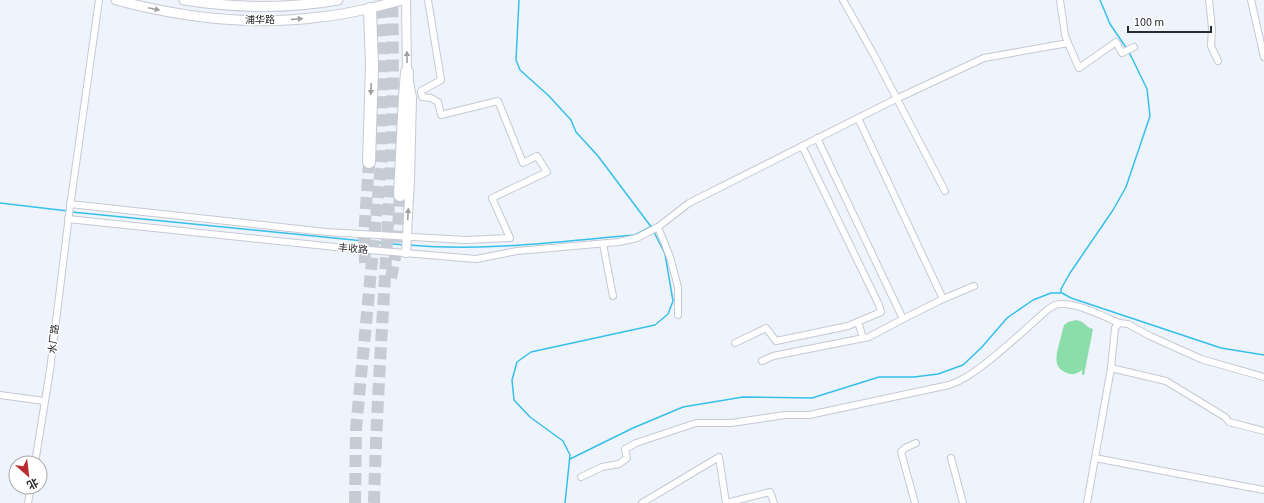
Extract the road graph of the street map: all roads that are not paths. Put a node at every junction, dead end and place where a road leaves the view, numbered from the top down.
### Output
1 (99, 0) edge
2 (116, 0) edge
3 (184, 0) edge
4 (338, 0) edge
5 (405, 0) edge
6 (428, 0) edge
7 (843, 0) edge
8 (1060, 0) edge
9 (1209, 0) edge
10 (1252, 0) edge
11 (369, 4) edge
12 (1068, 43) junction
13 (1134, 47) dead end
14 (1264, 57) edge
15 (1218, 61) dead end
16 (407, 72) junction
17 (896, 99) junction
18 (858, 118) junction
19 (817, 138) junction
20 (802, 146) junction
21 (369, 162) tunnel mouth
22 (945, 191) dead end
23 (400, 195) tunnel mouth
24 (70, 205) junction
25 (69, 217) junction
26 (658, 227) junction
27 (603, 244) junction
28 (406, 253) junction
29 (974, 286) dead end
30 (613, 296) dead end
31 (943, 298) junction
32 (678, 315) dead end
33 (903, 319) junction
34 (858, 322) junction
35 (1119, 323) junction
36 (863, 338) junction
37 (735, 343) dead end
38 (762, 361) dead end
39 (1111, 368) junction
40 (1264, 377) edge
41 (0, 395) edge
42 (44, 401) junction
43 (1264, 430) edge
44 (916, 443) dead end
45 (36, 455) edge
46 (952, 458) dead end
47 (1095, 458) junction
48 (581, 477) dead end
49 (1264, 490) edge
50 (642, 503) edge
51 (774, 503) edge
52 (915, 503) edge
53 (963, 503) edge
54 (1087, 503) edge

1 - 24 street
2 -> 11 main road, 浦华路
3 - 4 main road, 浦华路
5 - 11 main road, 浦华路
16 -> 5 street
6 - 24 street
7 - 17 street
8 - 12 street
9 - 15 street
10 - 14 street
11 -> 21 highway
12 - 13 street
12 - 17 street, 丰收路
16 - 23 highway
28 -> 16 street
17 - 18 street, 丰收路
17 - 22 street
18 - 19 street, 丰收路
18 - 31 street
19 - 20 street, 丰收路
19 - 33 street
20 - 26 street, 丰收路
20 - 34 street
24 - 25 street, 水厂路
25 - 28 street, 丰收路
25 - 42 street, 水厂路
26 - 27 street, 丰收路
26 - 32 street
27 - 28 street, 丰收路
27 - 30 street
29 - 31 street
31 - 33 street
33 - 36 street
34 - 36 street
34 - 37 street
35 - 39 street
35 - 40 street
35 - 48 street
36 - 38 street
39 - 43 street
39 - 47 street
41 - 42 street
42 - 45 street, 水厂路
44 - 52 street
46 - 53 street
47 - 49 street
47 - 54 street
50 - 51 street

